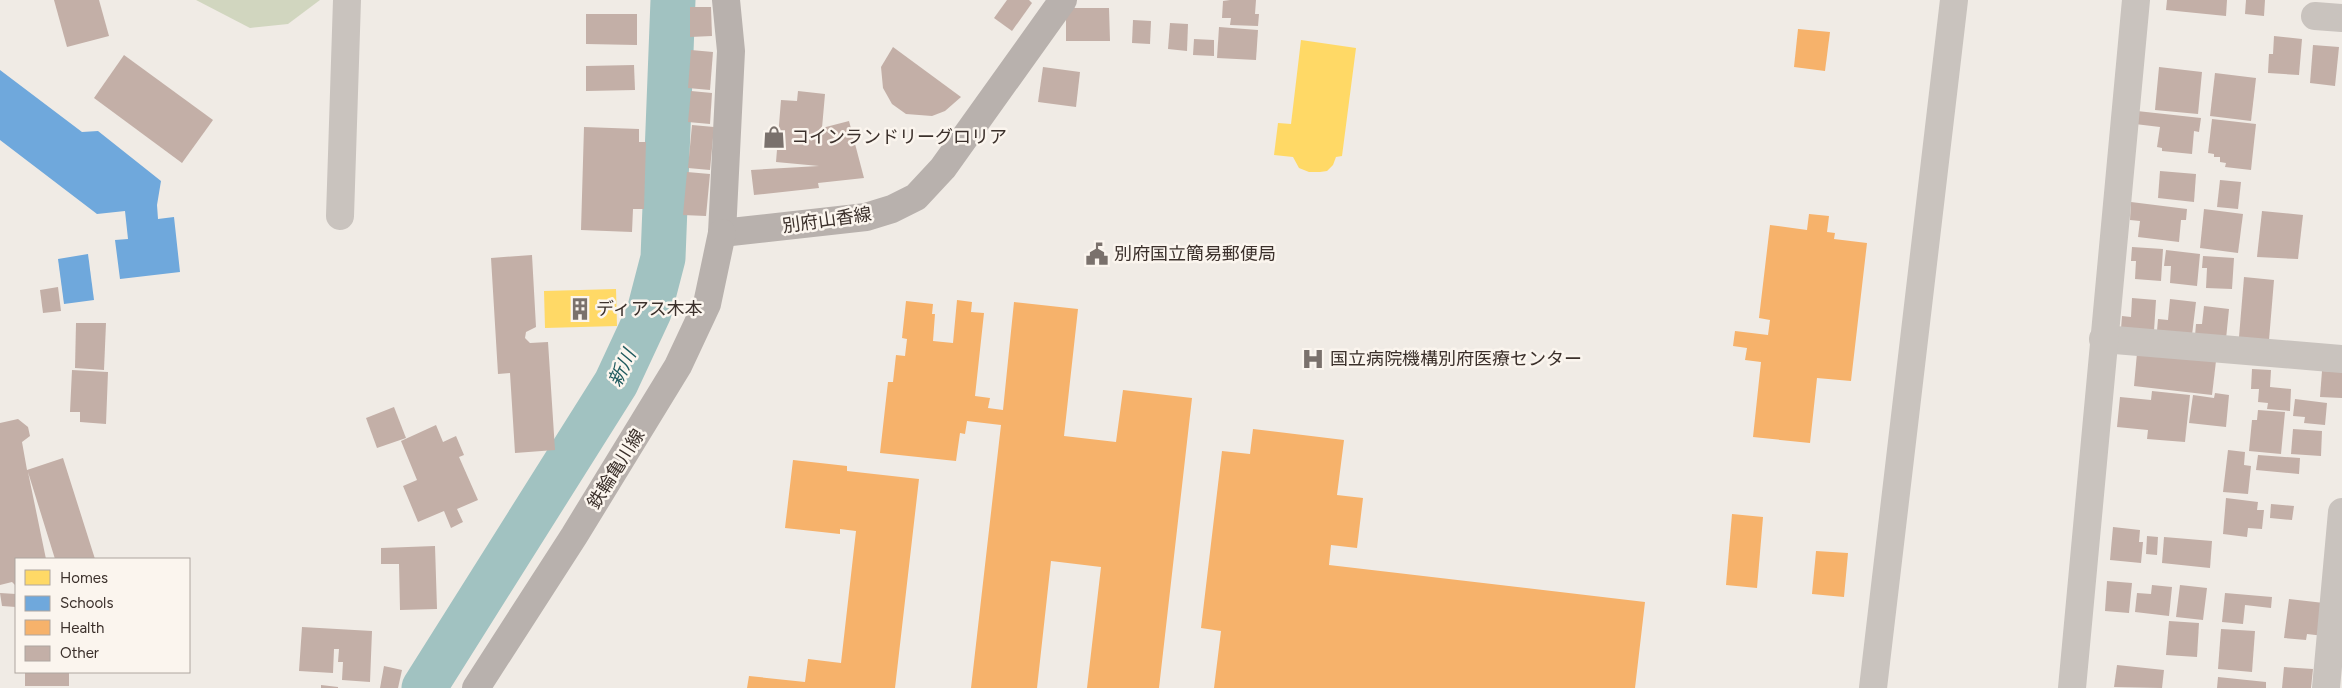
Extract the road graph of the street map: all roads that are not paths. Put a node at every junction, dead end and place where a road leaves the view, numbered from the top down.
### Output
1 (347, 0) edge
2 (726, 0) edge
3 (1063, 0) edge
4 (1954, 0) edge
5 (2136, 0) edge
6 (2315, 16) dead end
7 (2342, 18) edge
8 (340, 216) dead end
9 (722, 233) junction
10 (2103, 340) junction
11 (2342, 359) edge
12 (2342, 512) edge
13 (476, 688) edge
14 (1873, 688) edge
15 (2072, 688) edge
16 (2326, 688) edge

1 - 8 street
2 - 9 main road
3 - 9 main road, 別府山香線
4 - 14 street
5 - 10 street
6 - 7 street
9 - 13 main road, 鉄輪亀川線
10 - 11 street
10 - 15 street
12 - 16 street

